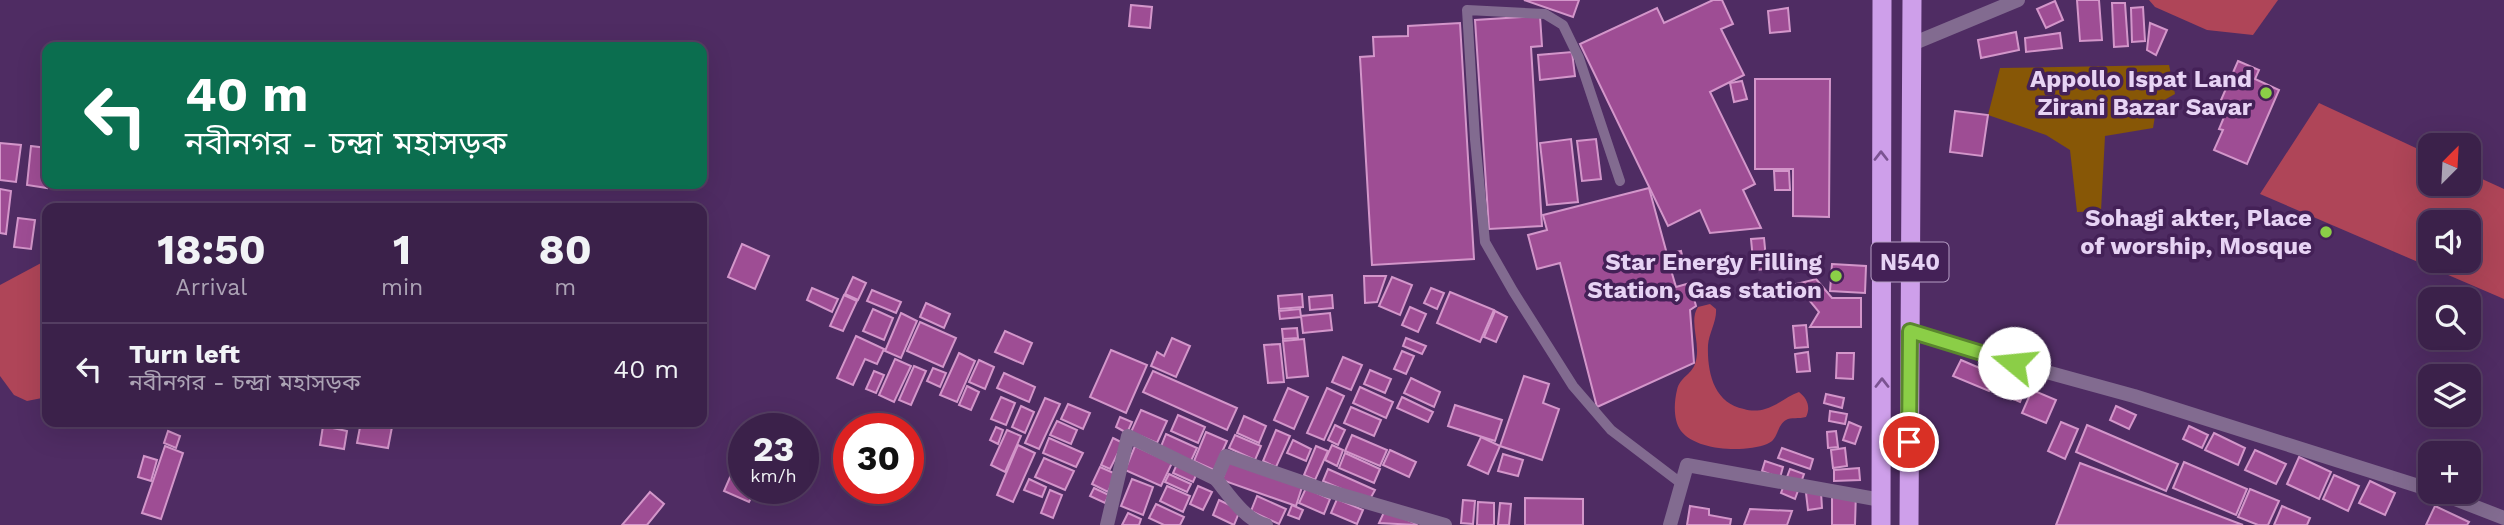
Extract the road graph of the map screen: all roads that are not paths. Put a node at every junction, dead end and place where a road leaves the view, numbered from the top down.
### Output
1 (1882, 0) edge
2 (1912, 0) edge
3 (2018, 0) edge
4 (1912, 44) junction
5 (1620, 181) dead end
6 (1910, 331) junction
7 (1216, 478) junction
8 (1682, 485) junction
9 (2418, 486) edge
10 (1881, 500) junction
11 (2468, 504) edge
12 (2504, 518) edge
13 (1107, 525) edge
14 (1266, 525) edge
15 (1445, 525) edge
16 (1670, 525) edge
17 (1881, 525) edge
18 (1909, 525) edge

10 -> 1 highway, N540
2 - 4 highway, N540
3 - 4 street
4 - 6 highway, N540
5 - 8 lane
6 - 9 street
6 - 18 highway, N540
7 - 13 street
7 - 14 street
7 - 15 street
8 - 10 street
8 - 16 street
10 - 17 highway, N540
11 - 12 street

